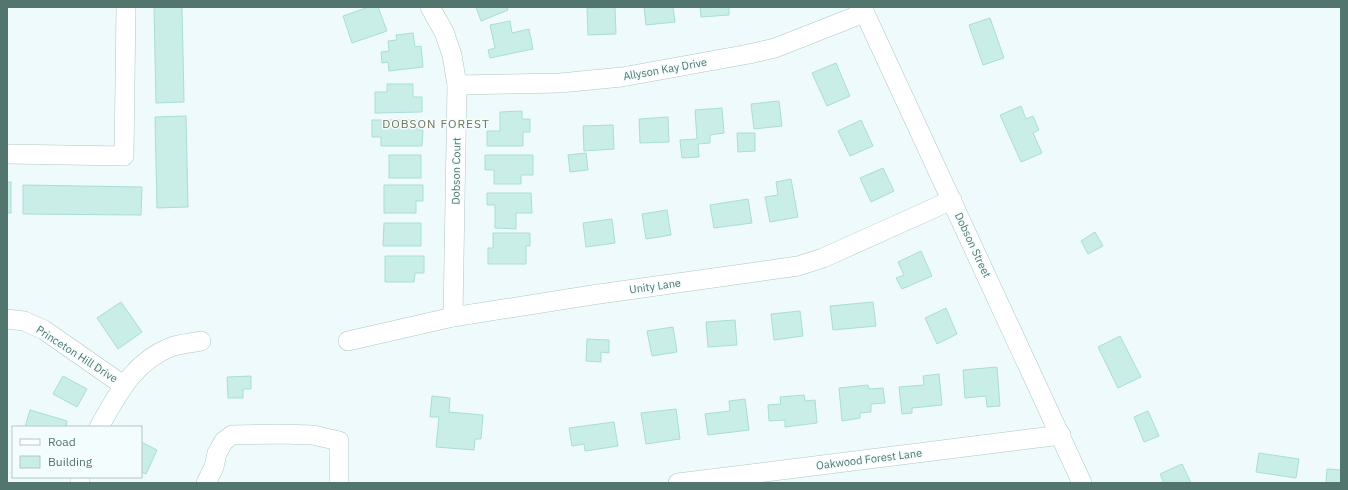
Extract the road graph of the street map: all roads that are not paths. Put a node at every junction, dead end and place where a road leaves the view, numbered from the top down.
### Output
1 (126, 7) edge
2 (430, 7) edge
3 (863, 9) edge
4 (457, 85) junction
5 (7, 154) edge
6 (952, 200) junction
7 (452, 317) junction
8 (7, 320) edge
9 (201, 341) dead end
10 (348, 341) dead end
11 (123, 385) junction
12 (100, 426) edge
13 (1061, 436) junction
14 (206, 483) edge
15 (339, 483) edge
16 (678, 483) edge
17 (1082, 483) edge

1 - 5 street
2 - 4 street, Dobson Court
3 - 4 street, Allyson Kay Drive
3 - 6 street, Dobson Street
4 - 7 street, Dobson Court
6 - 7 street, Unity Lane
6 - 13 street, Dobson Street
7 - 10 street, Unity Lane
8 - 11 street, Princeton Hill Drive
9 - 11 street
11 - 12 street
13 - 16 street, Oakwood Forest Lane
13 - 17 street, Dobson Street
14 - 15 street

